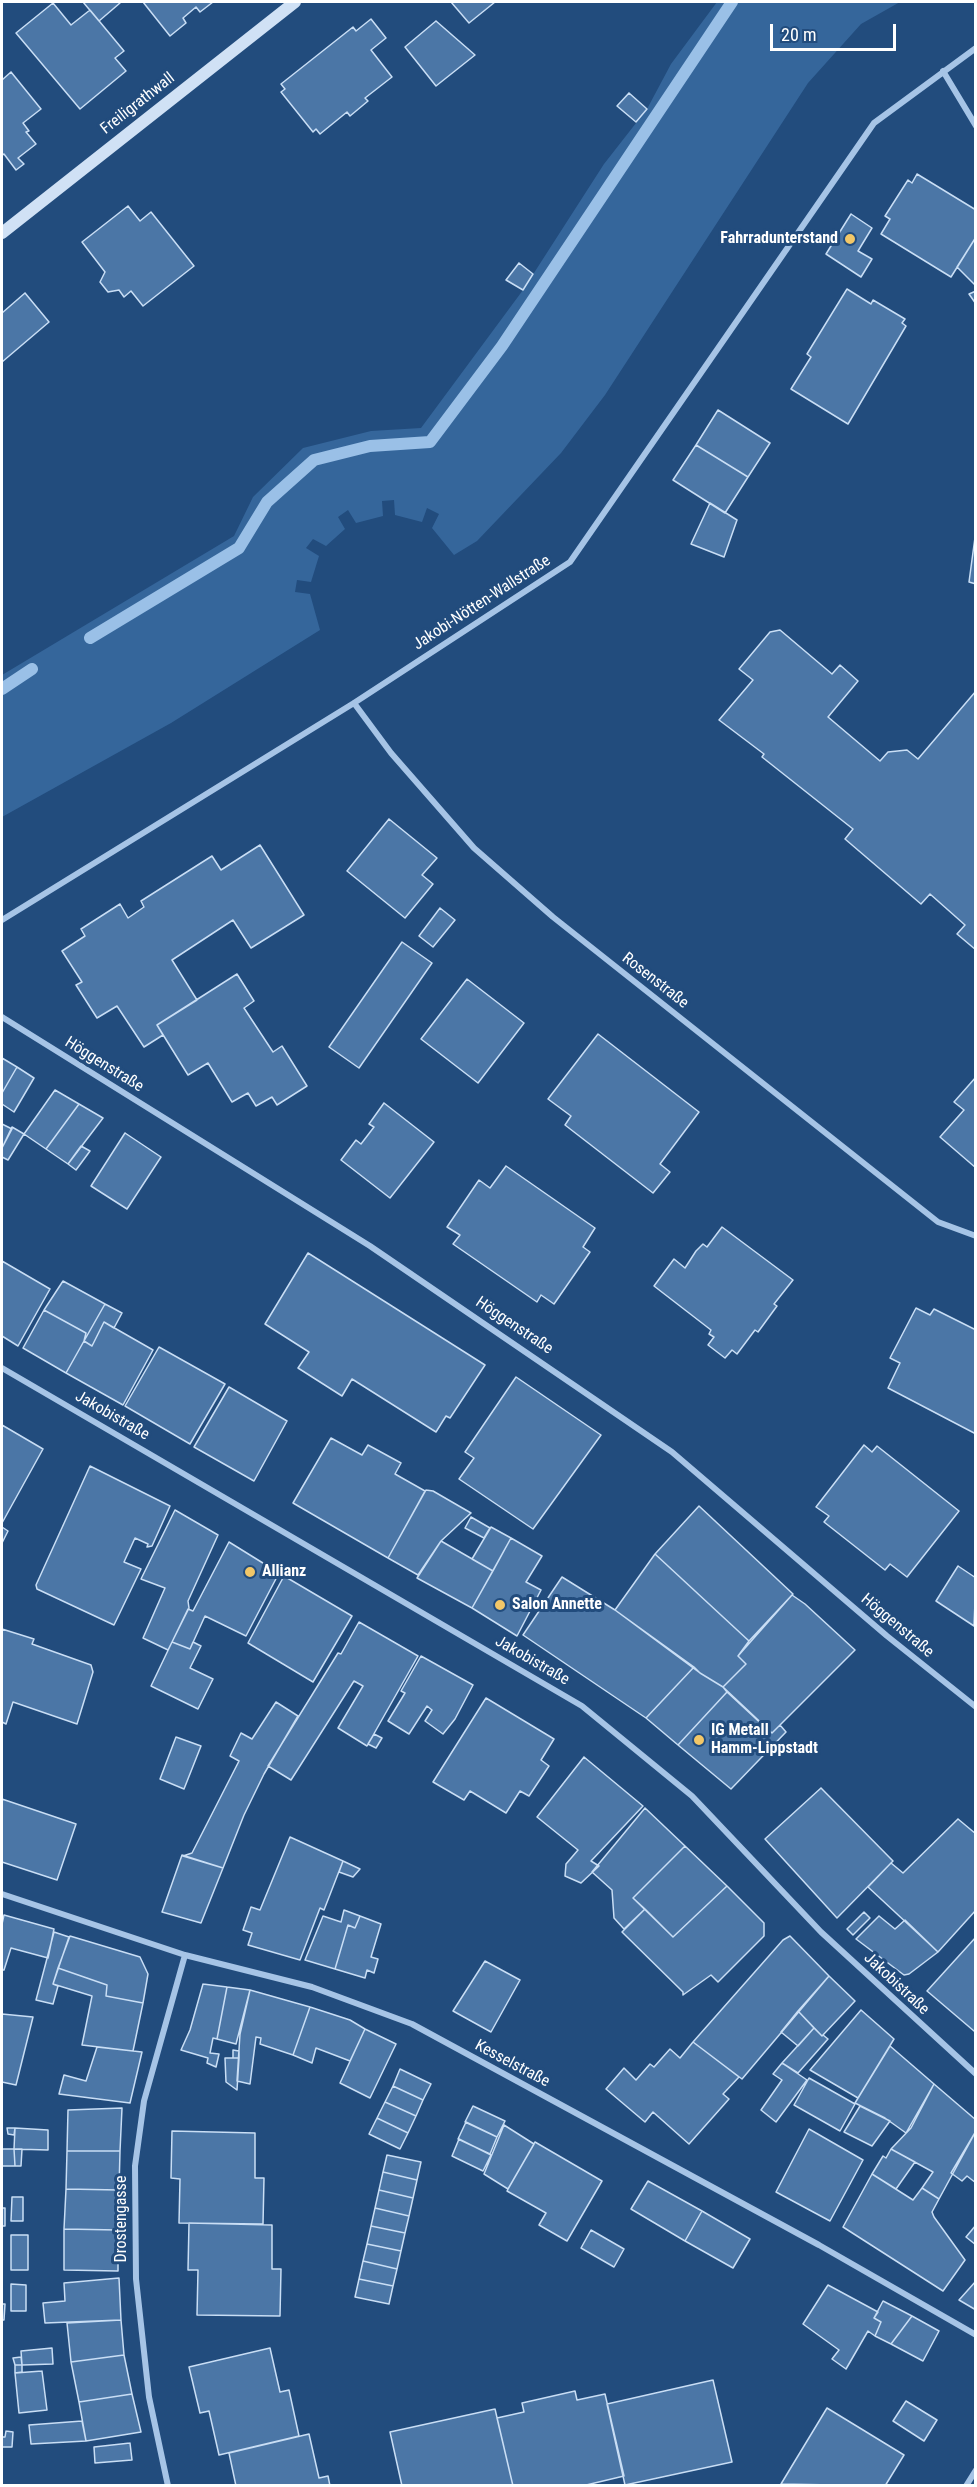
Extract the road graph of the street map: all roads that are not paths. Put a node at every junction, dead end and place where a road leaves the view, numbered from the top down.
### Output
1 (295, 2) edge
2 (975, 48) edge
3 (943, 71) junction
4 (975, 126) edge
5 (2, 233) edge
6 (354, 703) junction
7 (2, 920) edge
8 (2, 1017) edge
9 (975, 1236) edge
10 (2, 1368) edge
11 (975, 1707) edge
12 (2, 1894) edge
13 (185, 1955) junction
14 (975, 2074) edge
15 (975, 2335) edge
16 (975, 2470) edge
17 (168, 2486) edge
18 (966, 2486) edge

1 - 5 street, Freiligrathwall
2 - 3 street, Jakobi-Nötten-Wallstraße
3 - 4 street
3 - 6 street, Jakobi-Nötten-Wallstraße
6 - 7 street, Jakobi-Nötten-Wallstraße
6 - 9 street, Rosenstraße
8 - 11 street, Höggenstraße
10 - 14 street, Jakobistraße
12 - 13 street, Kesselstraße
13 - 15 street, Kesselstraße
13 - 17 street, Drostengasse
16 - 18 street

